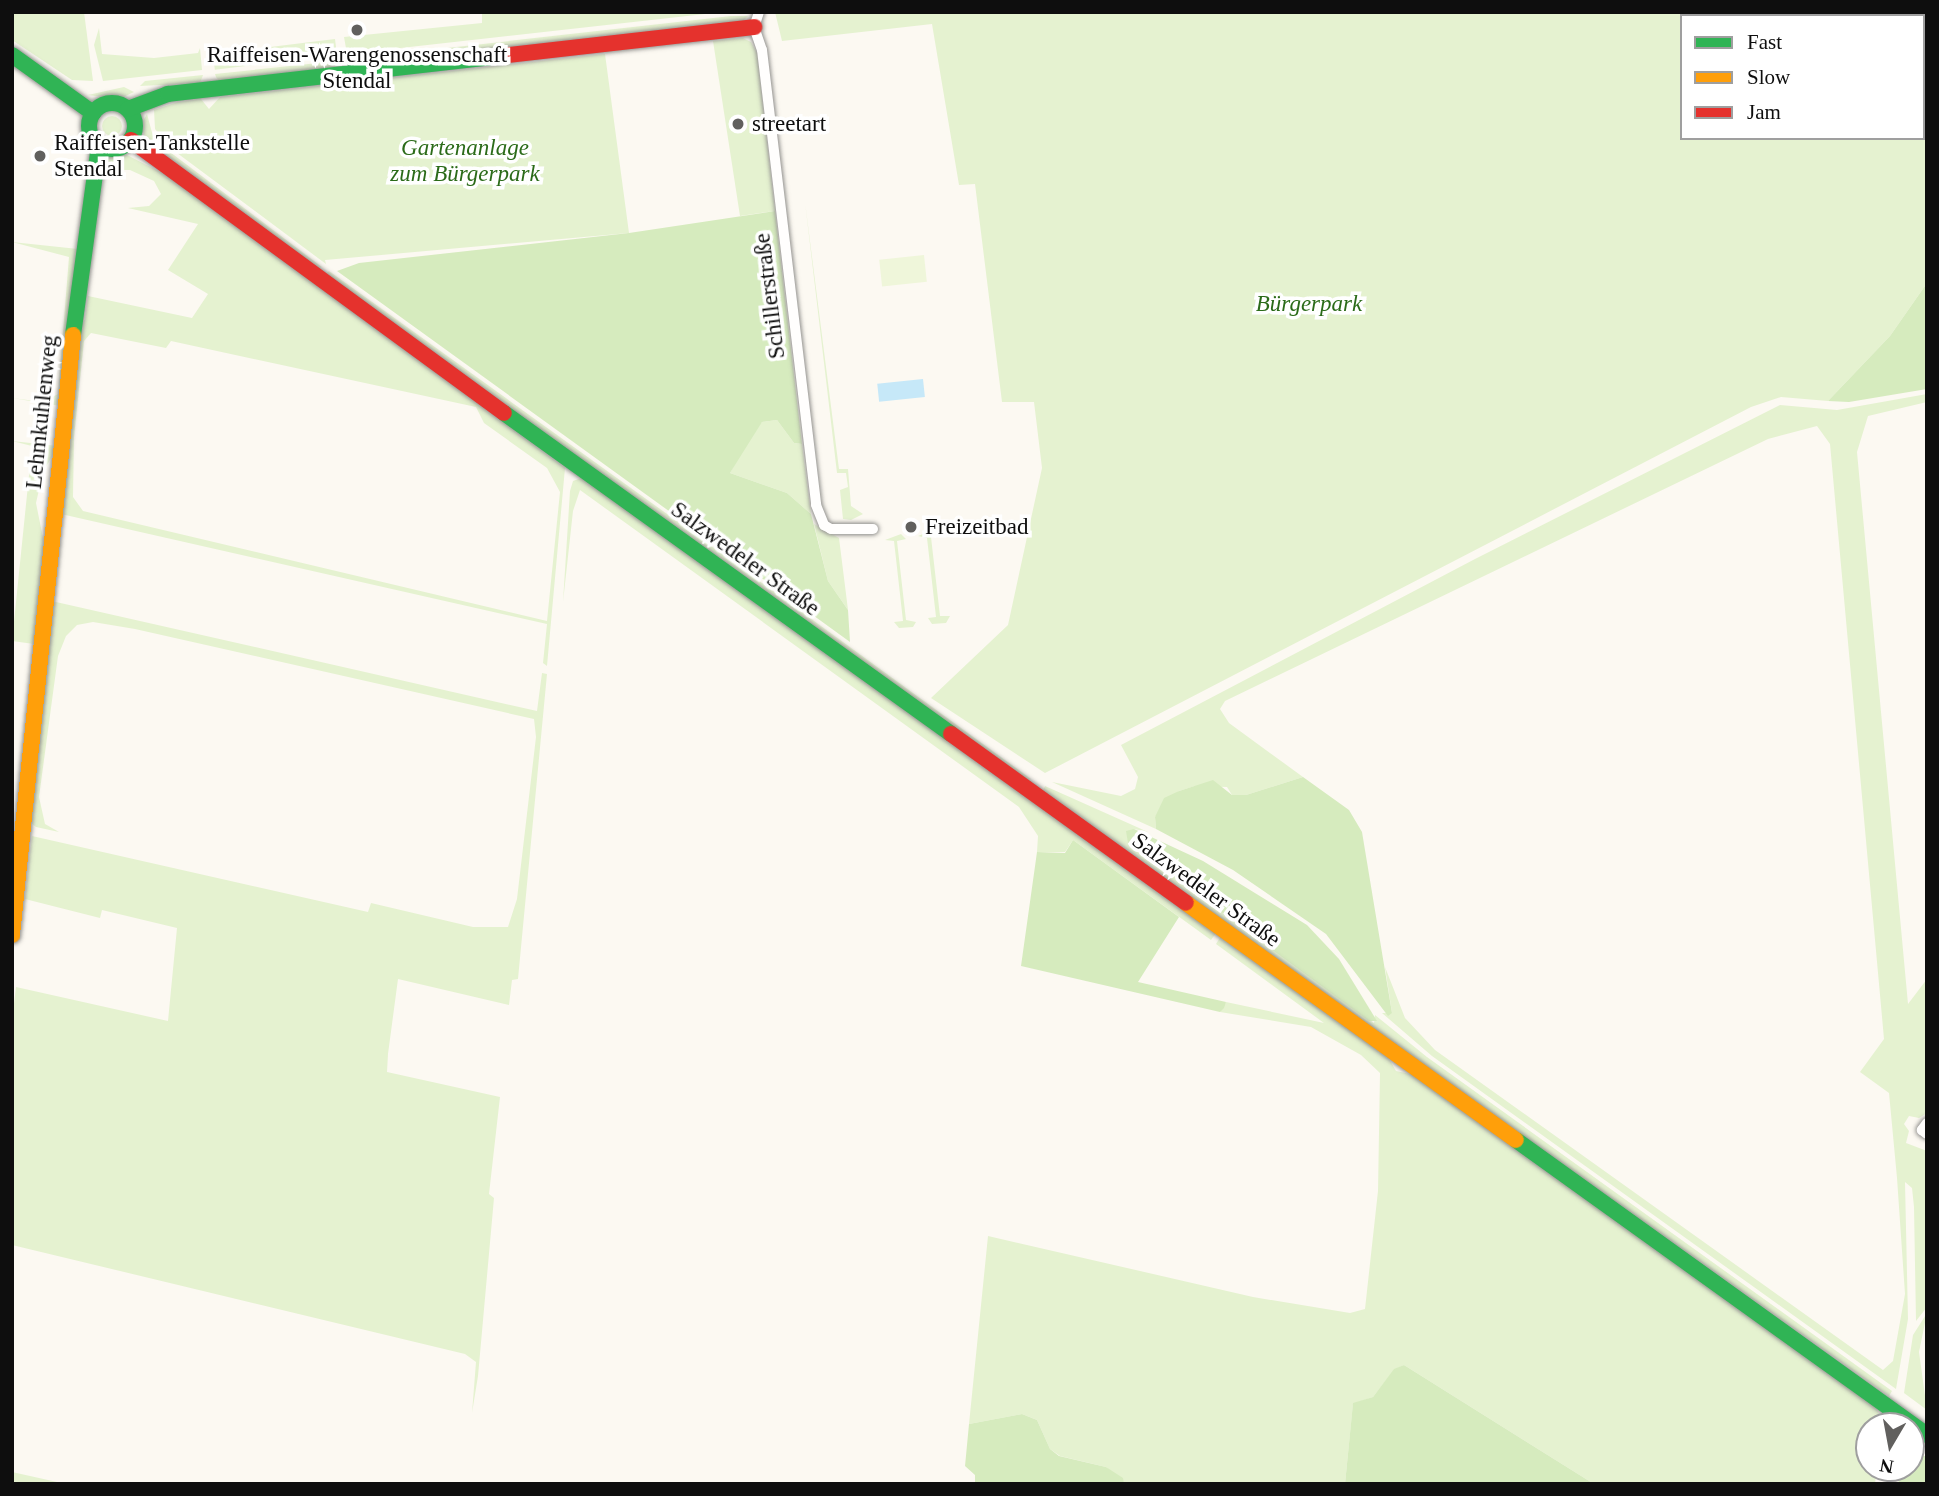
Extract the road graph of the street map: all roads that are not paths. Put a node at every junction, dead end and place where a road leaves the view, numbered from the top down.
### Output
1 (756, 19) edge
2 (12, 55) edge
3 (128, 109) junction
4 (93, 113) junction
5 (131, 139) junction
6 (99, 146) junction
7 (873, 529) dead end
8 (12, 935) edge
9 (1927, 1123) edge
10 (1927, 1134) edge
11 (1927, 1435) edge

1 - 3 main road
1 - 7 street, Schillerstraße
2 - 4 main road
3 - 4 main road
3 - 5 main road
4 - 6 main road
5 - 6 main road
5 - 11 main road, Salzwedeler Straße
6 - 8 main road, Lehmkuhlenweg
9 - 10 street

